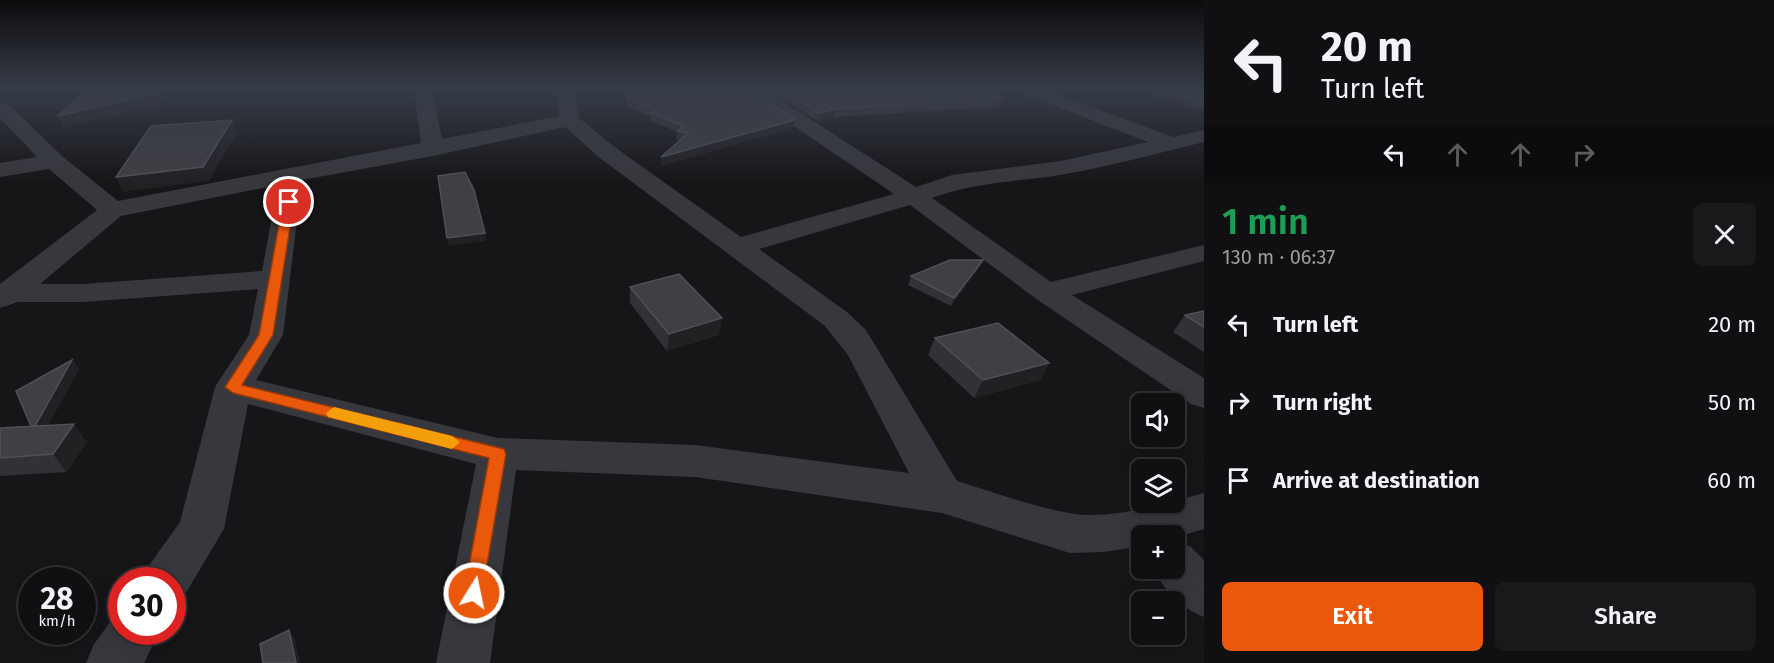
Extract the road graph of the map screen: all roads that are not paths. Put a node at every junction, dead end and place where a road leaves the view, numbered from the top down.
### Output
1 (14, 121) edge
2 (428, 121) edge
3 (565, 121) edge
4 (570, 121) edge
5 (800, 121) edge
6 (1112, 121) edge
7 (1204, 136) edge
8 (1173, 144) junction
9 (433, 149) junction
10 (54, 161) junction
11 (0, 170) edge
12 (291, 177) junction
13 (914, 196) junction
14 (113, 210) junction
15 (738, 247) junction
16 (1204, 253) edge
17 (275, 279) junction
18 (1046, 292) junction
19 (3, 296) edge
20 (233, 387) junction
21 (1204, 395) edge
22 (498, 454) junction
23 (942, 495) junction
24 (1204, 511) edge
25 (1182, 525) edge
26 (1131, 539) edge
27 (176, 567) edge
28 (1185, 573) edge
29 (1204, 594) edge
30 (125, 645) edge
31 (113, 663) edge
32 (463, 663) edge

1 - 10 street
2 - 9 street
3 - 9 street
4 - 15 street
5 - 13 street
6 - 8 street
7 - 8 street
8 - 13 street
9 - 12 street
10 - 11 street
10 - 14 street
12 - 14 street
12 - 17 street
13 - 15 street
13 - 18 street
14 - 19 street
15 - 23 street
16 - 18 street
17 - 19 street
17 - 20 street
18 - 21 street
20 - 22 street
20 - 27 street
22 - 23 street
22 - 32 street
23 - 26 street
24 - 25 street
28 - 29 street
30 - 31 street

